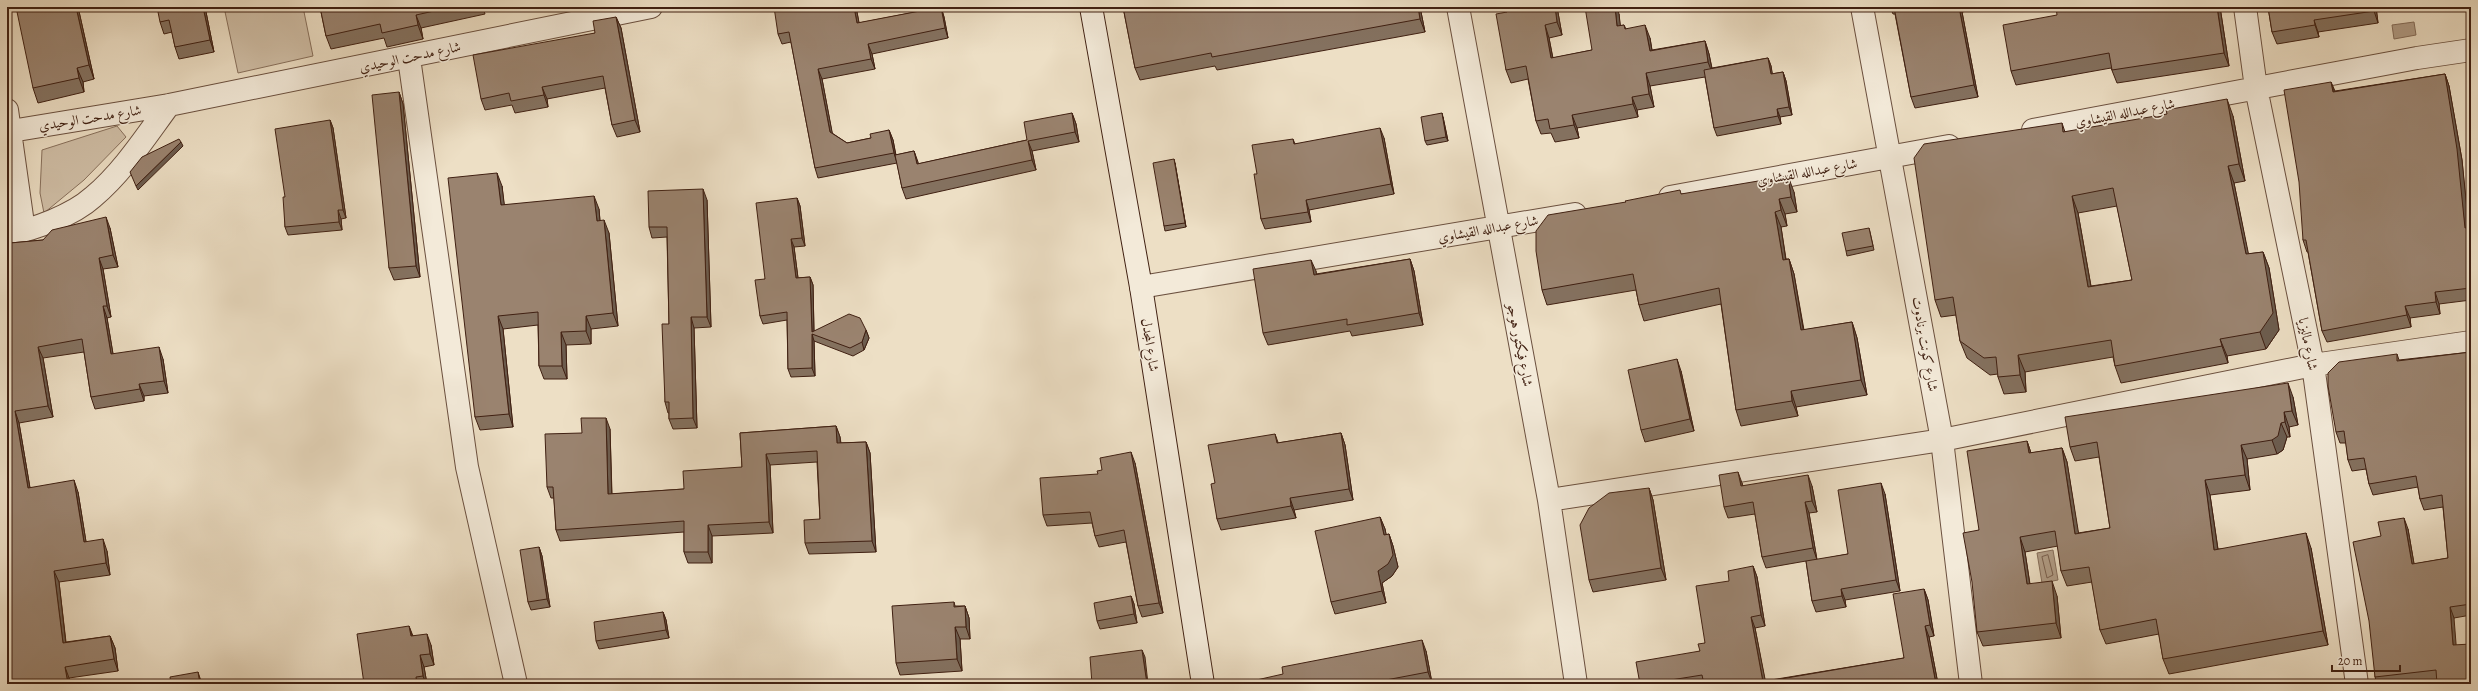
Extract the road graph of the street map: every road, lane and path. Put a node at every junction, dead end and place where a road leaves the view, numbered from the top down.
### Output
1 (651, 7) edge
2 (1091, 7) edge
3 (1458, 7) edge
4 (1862, 7) edge
5 (2245, 7) edge
6 (561, 16) edge
7 (2471, 50) edge
8 (409, 58) junction
9 (2256, 88) junction
10 (169, 105) junction
11 (9, 121) edge
12 (2015, 133) edge
13 (1968, 142) edge
14 (1890, 157) junction
15 (1647, 201) edge
16 (1592, 211) edge
17 (1498, 228) junction
18 (15, 233) edge
19 (1141, 287) junction
20 (2471, 342) edge
21 (2313, 365) junction
22 (1942, 440) junction
23 (1549, 500) junction
24 (516, 684) edge
25 (1203, 684) edge
26 (1576, 684) edge
27 (1970, 684) edge
28 (2357, 684) edge

1 - 6 street, شارع مدحت الوحيدي
2 - 19 street, شارع المجدل
3 - 17 street, شارع فيكتور هوجو
4 - 14 street, شارع كونت برنادوت
5 - 9 street, شارع ماليزيا
6 - 8 street, شارع مدحت الوحيدي
7 - 9 street, شارع عبدالله القيشاوي
8 - 10 street, شارع مدحت الوحيدي
8 - 24 street
9 - 12 street, شارع عبدالله القيشاوي
9 - 21 street, شارع ماليزيا
10 - 11 street, شارع مدحت الوحيدي
10 - 18 street, شارع مدحت الوحيدي
11 - 18 street, شارع مدحت الوحيدي
13 - 14 street, شارع عبدالله القيشاوي
14 - 15 street, شارع عبدالله القيشاوي
14 - 22 street, شارع كونت برنادوت
16 - 17 street, شارع عبدالله القيشاوي
17 - 19 street, شارع عبدالله القيشاوي
17 - 23 street, شارع فيكتور هوجو
19 - 25 street, شارع المجدل
20 - 21 street
21 - 22 street
21 - 28 street, شارع ماليزيا
22 - 23 street
22 - 27 street, شارع كونت برنادوت
23 - 26 street, شارع فيكتور هوجو

